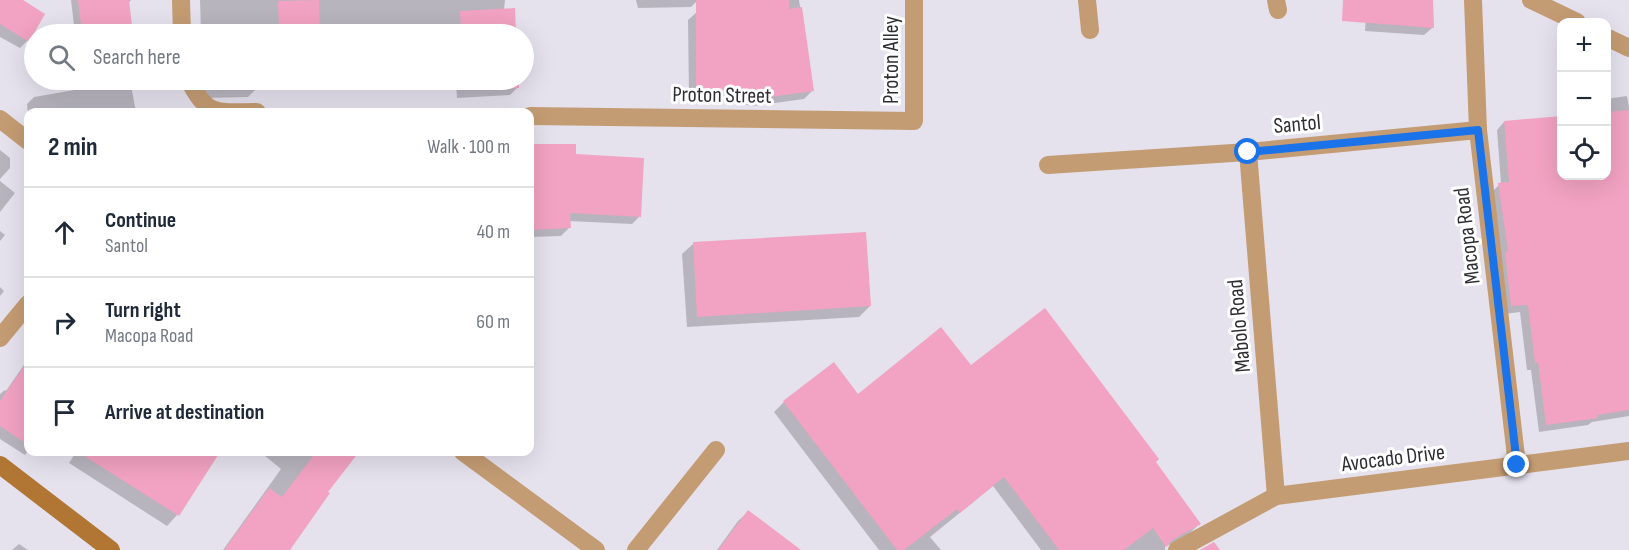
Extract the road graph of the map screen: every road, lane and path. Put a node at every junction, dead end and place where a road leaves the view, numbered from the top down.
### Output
1 (180, 0) edge
2 (914, 0) edge
3 (1087, 0) edge
4 (1473, 0) edge
5 (1531, 0) edge
6 (1569, 18) edge
7 (181, 24) edge
8 (1090, 30) dead end
9 (1611, 39) edge
10 (1629, 48) edge
11 (194, 90) edge
12 (209, 108) edge
13 (534, 116) edge
14 (0, 118) edge
15 (914, 121) joint
16 (1478, 130) junction
17 (24, 138) edge
18 (1248, 152) junction
19 (1048, 165) dead end
20 (24, 309) edge
21 (0, 338) edge
22 (716, 450) dead end
23 (1629, 451) edge
24 (468, 456) edge
25 (0, 465) edge
26 (1517, 465) junction
27 (1276, 496) junction
28 (111, 550) edge
29 (596, 550) edge
30 (636, 550) edge
31 (1177, 550) edge

1 - 7 street
2 - 15 street, Proton Alley
3 - 8 street
4 - 16 street, Macopa Road
5 - 6 street
9 - 10 street
11 - 12 street
13 - 15 street, Proton Street
14 - 17 street
16 - 18 street, Santol
16 - 26 street, Macopa Road
18 - 19 street, Santol
18 - 27 street, Mabolo Road
20 - 21 street
22 - 30 street
23 - 26 street, Avocado Drive
24 - 29 street
25 - 28 main road
26 - 27 street, Avocado Drive
27 - 31 street, Avocado Drive

